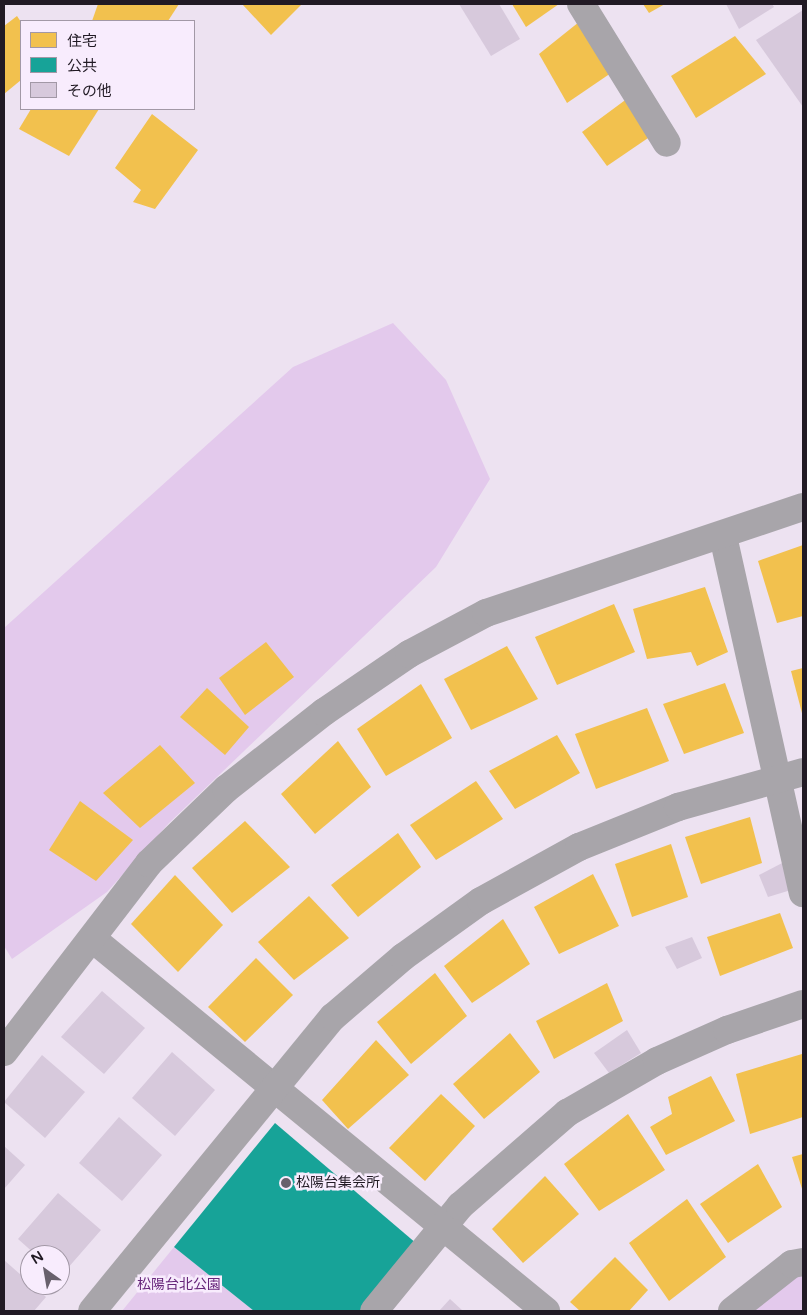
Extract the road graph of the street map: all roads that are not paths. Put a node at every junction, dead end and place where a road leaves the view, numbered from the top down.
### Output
1 (581, 4) edge
2 (667, 144) dead end
3 (803, 507) edge
4 (723, 536) junction
5 (803, 772) edge
6 (776, 777) junction
7 (803, 893) edge
8 (94, 940) junction
9 (803, 1004) edge
10 (4, 1052) edge
11 (276, 1085) junction
12 (440, 1227) junction
13 (803, 1262) edge
14 (92, 1311) edge
15 (374, 1311) edge
16 (546, 1311) edge
17 (732, 1311) edge

1 - 2 street
3 - 4 street
4 - 6 street
4 - 8 street
5 - 6 street
6 - 7 street
6 - 11 street
8 - 10 street
8 - 11 street
9 - 12 street
11 - 12 street
11 - 14 street
12 - 15 street
12 - 16 street
13 - 17 street

